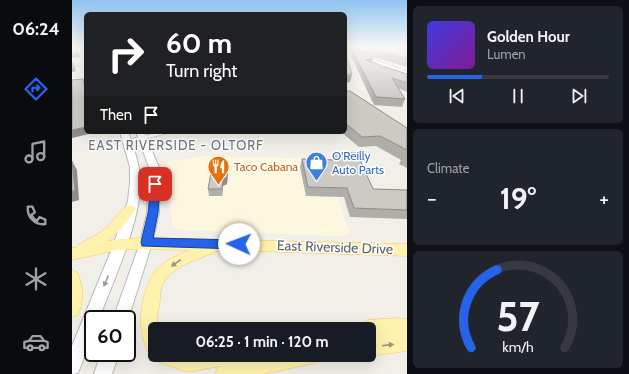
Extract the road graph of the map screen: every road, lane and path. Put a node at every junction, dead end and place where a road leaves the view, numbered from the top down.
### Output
1 (383, 64) edge
2 (407, 73) edge
3 (84, 80) edge
4 (72, 82) edge
5 (142, 135) edge
6 (126, 137) edge
7 (130, 209) junction
8 (146, 242) junction
9 (120, 244) junction
10 (225, 244) junction
11 (407, 250) edge
12 (72, 253) edge
13 (72, 277) edge
14 (72, 309) edge
15 (124, 310) edge
16 (148, 322) edge
17 (376, 328) edge
18 (407, 328) edge
19 (407, 342) edge
20 (376, 346) edge
21 (107, 362) edge
22 (274, 362) edge
23 (72, 368) edge
24 (104, 374) edge
25 (225, 374) edge

1 - 2 street
3 - 4 street
5 - 6 street
5 - 8 main road
6 - 7 main road
7 - 9 main road
7 - 12 main road
8 - 9 main road, East Riverside Drive
8 - 10 main road, East Riverside Drive
8 - 15 main road
9 - 12 main road, East Riverside Drive
9 -> 23 main road
10 - 11 main road, East Riverside Drive
10 -> 16 main road
13 - 14 main road
17 - 18 main road
20 -> 19 main road
21 - 24 main road
22 - 25 main road

